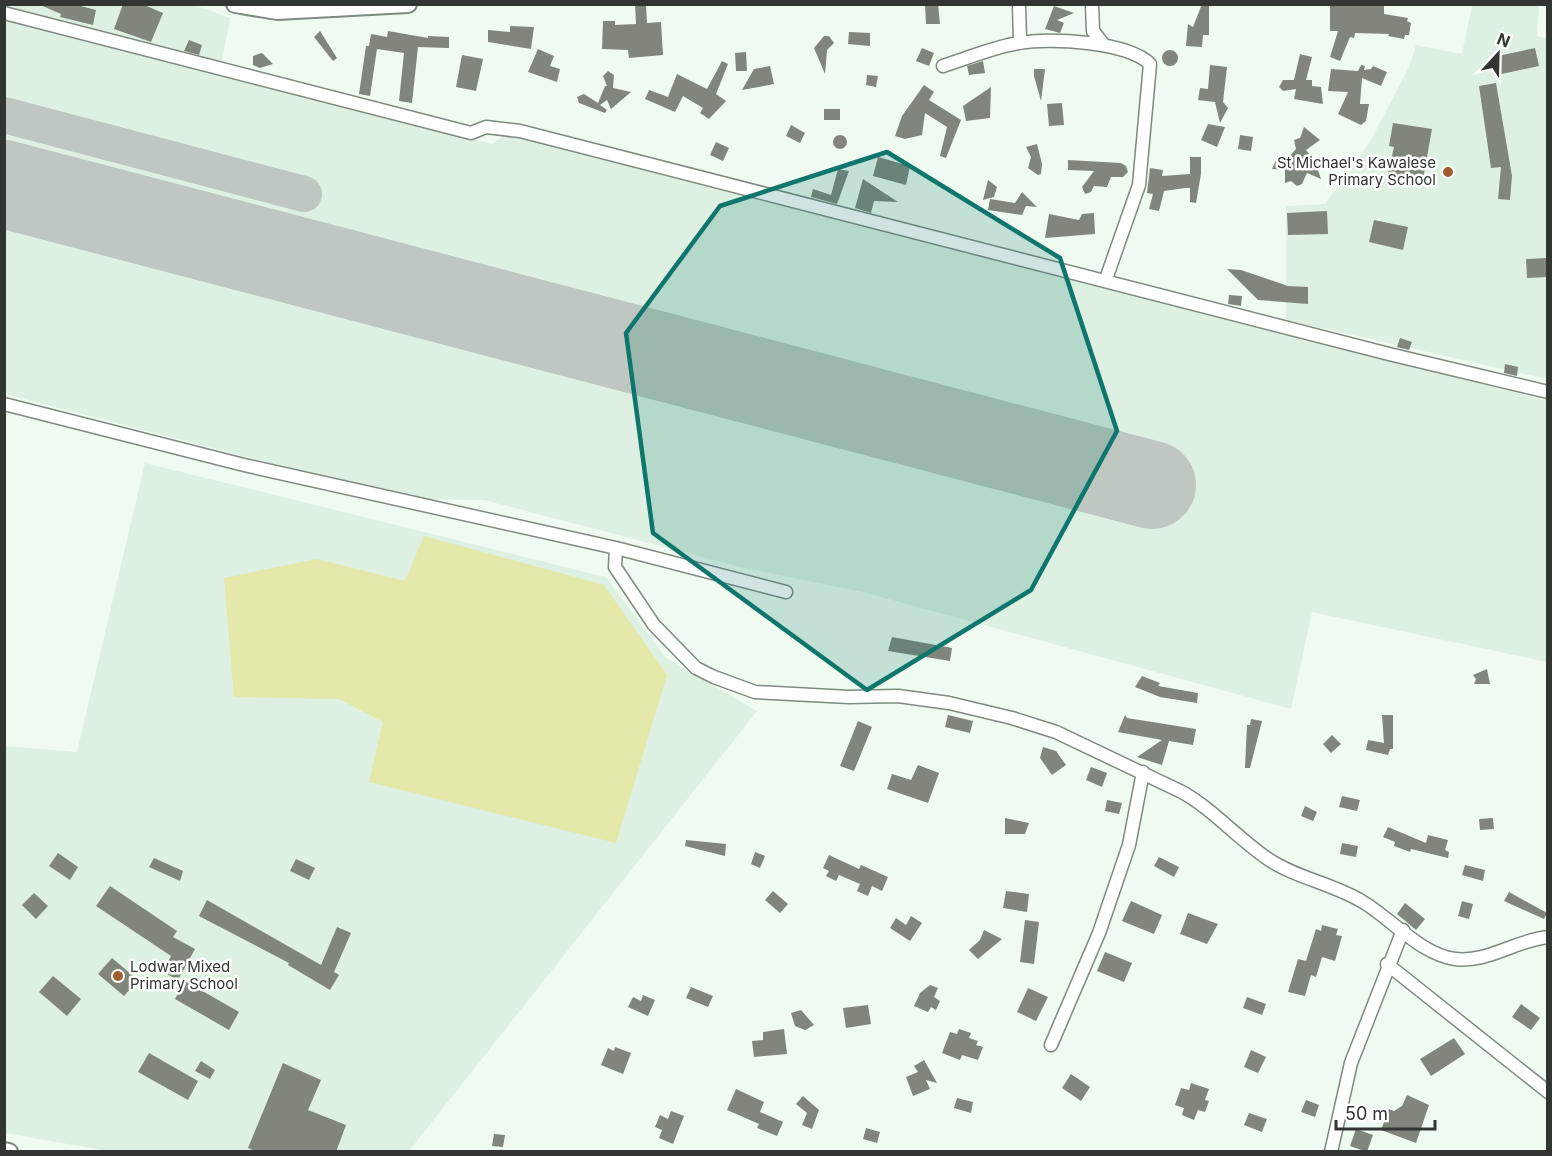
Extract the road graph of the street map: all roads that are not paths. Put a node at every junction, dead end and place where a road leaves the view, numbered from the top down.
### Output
1 (235, 4) edge
2 (408, 4) edge
3 (1019, 4) edge
4 (1092, 4) edge
5 (4, 13) edge
6 (1020, 42) junction
7 (1104, 45) junction
8 (943, 66) dead end
9 (1106, 279) junction
10 (1548, 392) edge
11 (4, 404) edge
12 (616, 548) junction
13 (786, 592) dead end
14 (1143, 772) junction
15 (1402, 930) junction
16 (1548, 937) edge
17 (1387, 964) junction
18 (1051, 1045) dead end
19 (1548, 1092) edge
20 (4, 1150) edge
21 (9, 1152) edge
22 (1331, 1152) edge

1 - 2 main road
3 - 6 street
4 - 7 street
5 - 9 street
6 - 7 street
6 - 8 street
7 - 9 street
9 - 10 street
11 - 12 street
12 - 13 street
12 - 14 street
14 - 15 street
14 - 18 street
15 - 16 street
15 - 17 street
17 - 19 street
17 - 22 street
20 - 21 main road

